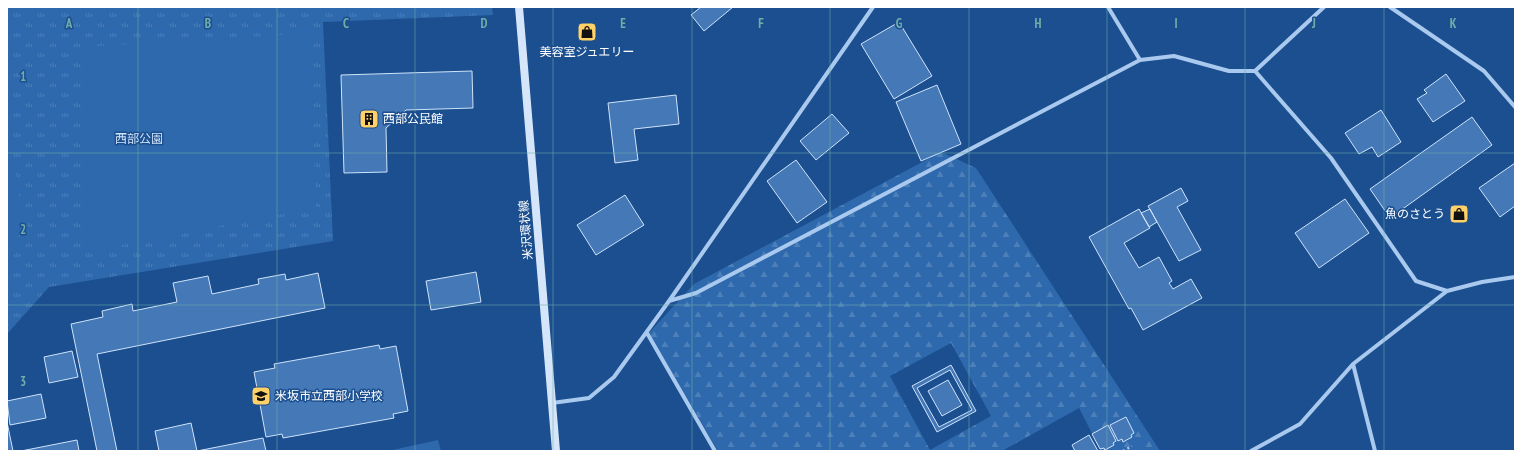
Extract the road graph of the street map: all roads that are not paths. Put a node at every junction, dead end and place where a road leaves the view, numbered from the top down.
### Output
1 (519, 7) edge
2 (873, 7) edge
3 (1108, 7) edge
4 (1324, 7) edge
5 (1390, 7) edge
6 (1140, 60) junction
7 (1255, 71) junction
8 (1515, 107) edge
9 (1515, 277) edge
10 (1447, 291) junction
11 (669, 301) junction
12 (647, 333) junction
13 (1353, 364) junction
14 (552, 404) junction
15 (556, 451) edge
16 (715, 451) edge
17 (1251, 451) edge
18 (1375, 451) edge

1 - 14 main road, 米沢環状線
2 - 11 street
3 - 6 street
4 - 7 street
5 - 8 street
6 - 7 street
6 - 11 street
7 - 10 street
9 - 10 street
10 - 13 street
11 - 12 street
12 - 14 street
12 - 16 street
13 - 17 street
13 - 18 street
14 - 15 main road, 米沢環状線

